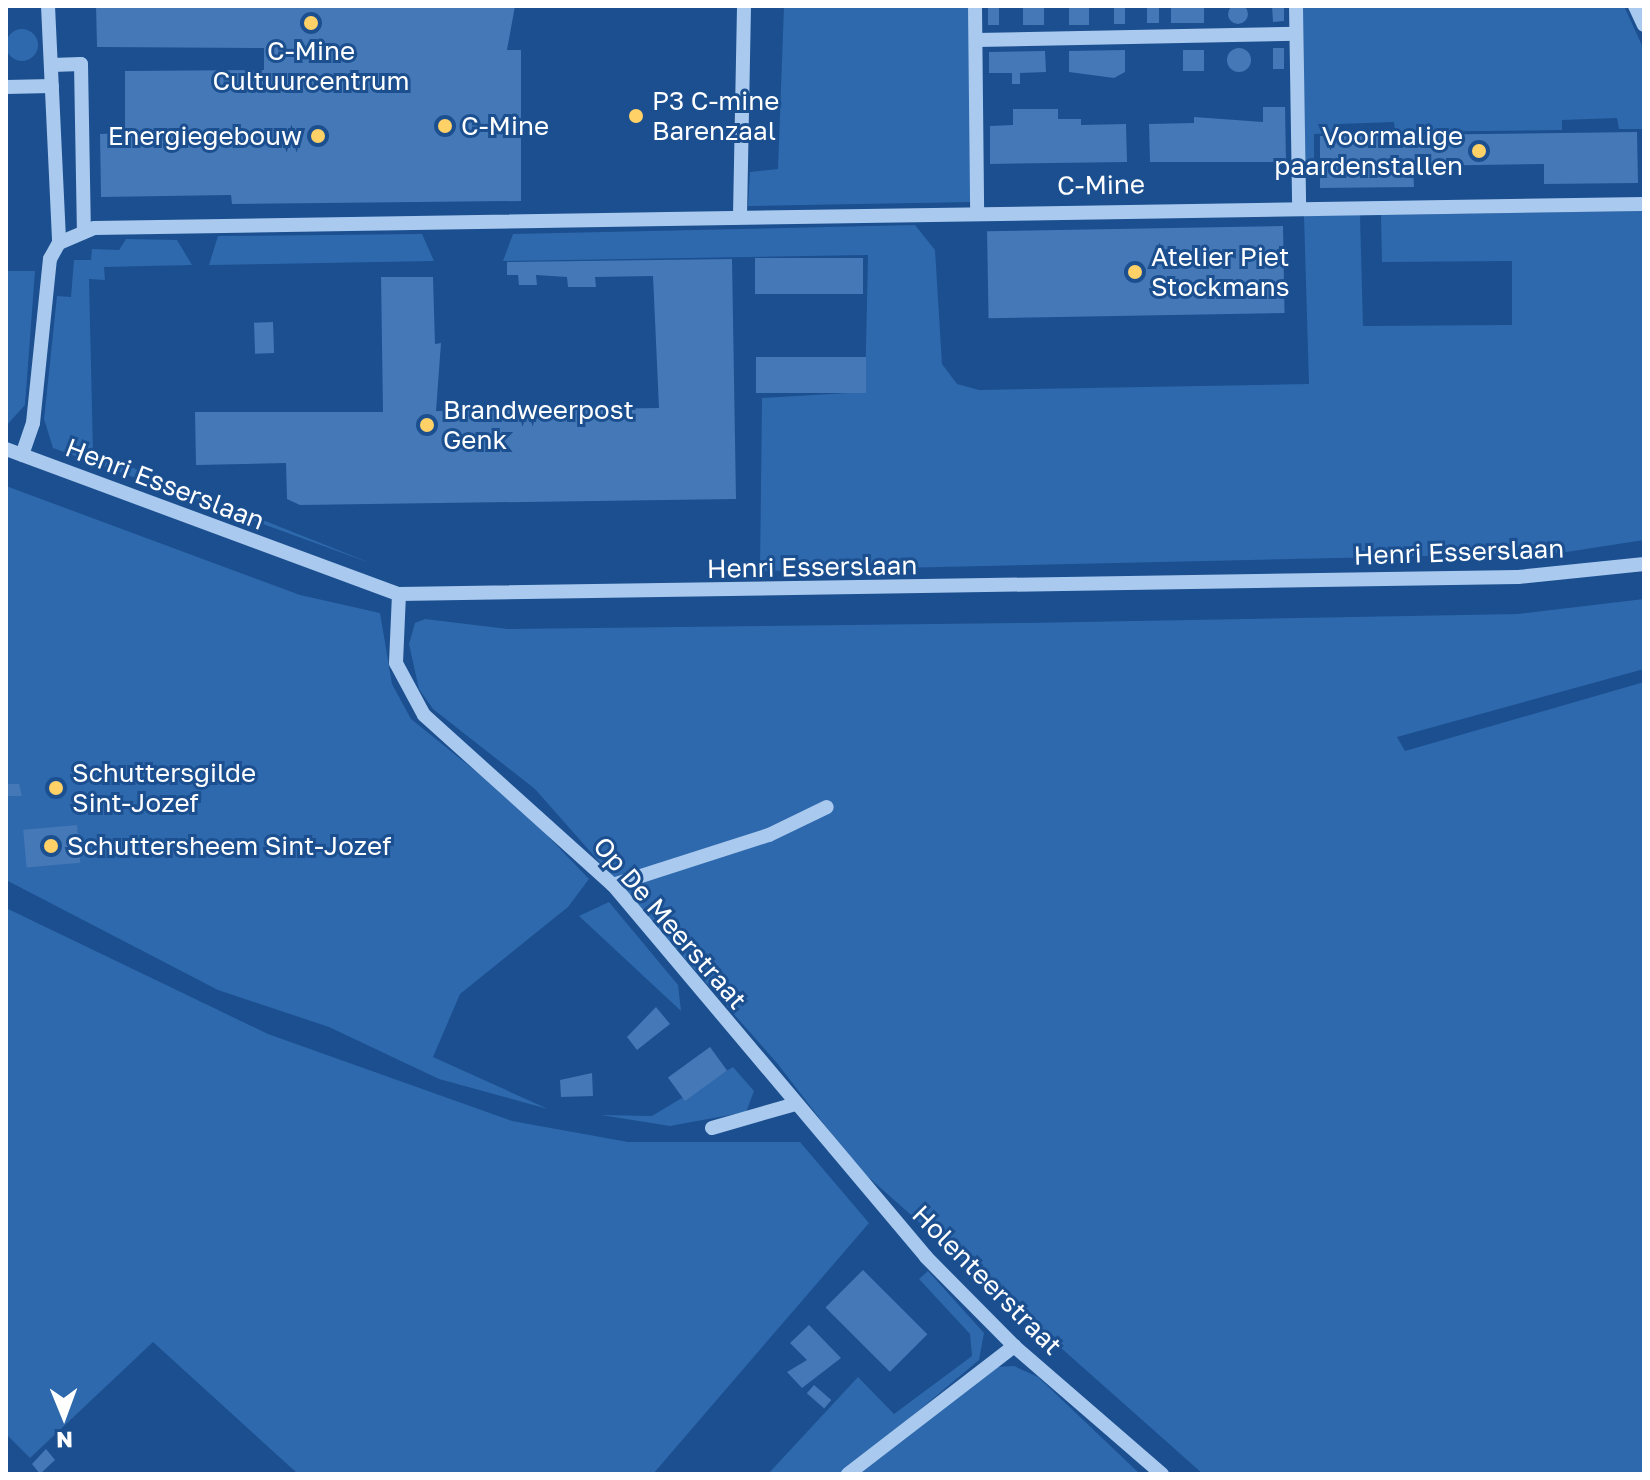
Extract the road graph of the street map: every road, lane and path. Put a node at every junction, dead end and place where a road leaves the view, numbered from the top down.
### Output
1 (48, 6) edge
2 (744, 6) edge
3 (975, 6) edge
4 (1296, 6) edge
5 (1635, 6) edge
6 (1644, 25) edge
7 (1296, 34) junction
8 (976, 40) junction
9 (52, 65) junction
10 (52, 86) junction
11 (6, 87) edge
12 (1644, 195) edge
13 (1622, 201) junction
14 (1644, 204) edge
15 (1299, 205) junction
16 (977, 211) junction
17 (740, 215) junction
18 (84, 232) junction
19 (59, 243) junction
20 (6, 449) edge
21 (22, 455) junction
22 (1644, 564) edge
23 (399, 594) junction
24 (827, 807) dead end
25 (613, 885) junction
26 (795, 1104) junction
27 (712, 1128) dead end
28 (1014, 1346) junction
29 (848, 1474) edge
30 (1162, 1474) edge

1 - 9 street
2 - 17 street
3 - 8 street
4 - 7 street
5 - 6 street
7 - 8 street
7 - 15 street
8 - 16 street
9 - 10 street
9 - 18 street
10 - 11 street
10 - 19 street
12 - 13 street
13 - 14 street, C-Mine
13 - 15 street, C-Mine
15 - 16 street, C-Mine
16 - 17 street, C-Mine
17 - 18 street, C-Mine
18 - 19 street, C-Mine
19 - 21 street
20 - 21 street, Henri Esserslaan
21 - 23 street, Henri Esserslaan
22 - 23 street, Henri Esserslaan
23 - 25 street, Op De Meerstraat
24 - 25 street
25 - 26 street, Op De Meerstraat
26 - 27 street
26 - 28 street, Holenteerstraat
28 - 29 street
28 - 30 street, Holenteerstraat

